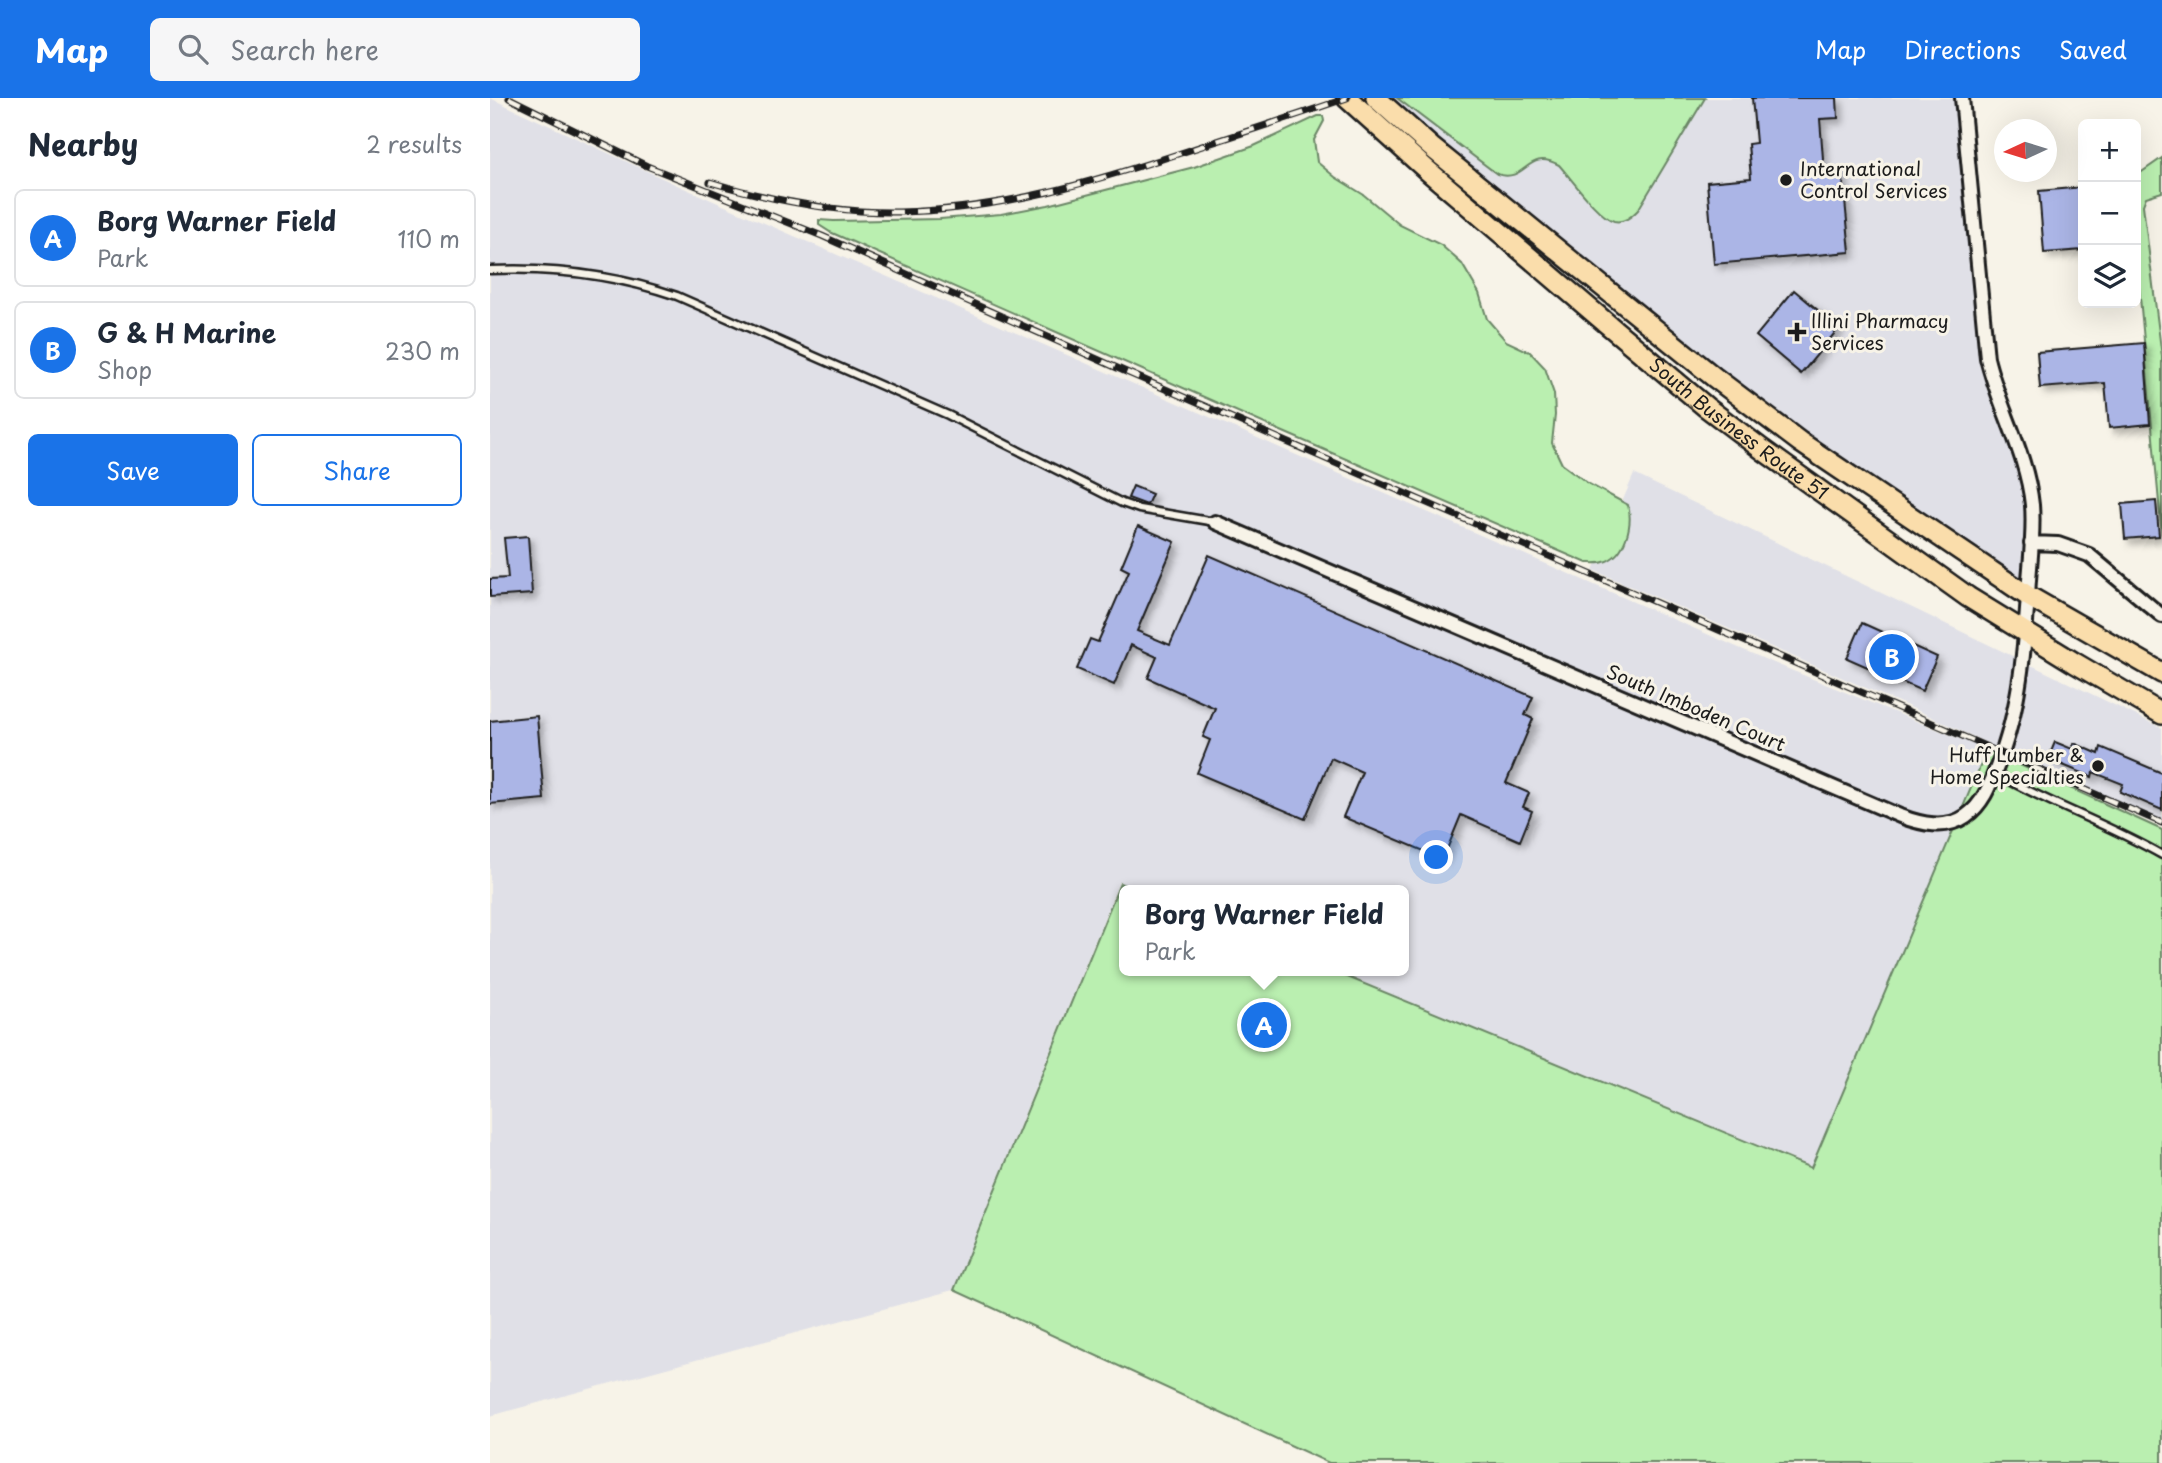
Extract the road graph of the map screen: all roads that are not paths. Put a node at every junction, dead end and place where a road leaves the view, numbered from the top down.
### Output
1 (1347, 98) edge
2 (1376, 98) edge
3 (1962, 98) edge
4 (490, 270) edge
5 (1215, 522) joint
6 (2031, 543) junction
7 (2027, 614) junction
8 (2162, 616) edge
9 (2162, 673) edge
10 (2162, 713) edge
11 (1995, 773) junction
12 (2162, 855) edge

1 - 7 main road, South Business Route 51
2 - 7 main road, South Business Route 51
3 - 6 street, South Imboden Court
4 - 5 lane
5 - 11 street, South Imboden Court
6 - 7 street, South Imboden Court
6 - 8 street
7 - 9 main road, South Business Route 51
7 - 10 main road, South Business Route 51
7 - 11 street, South Imboden Court
11 - 12 lane

